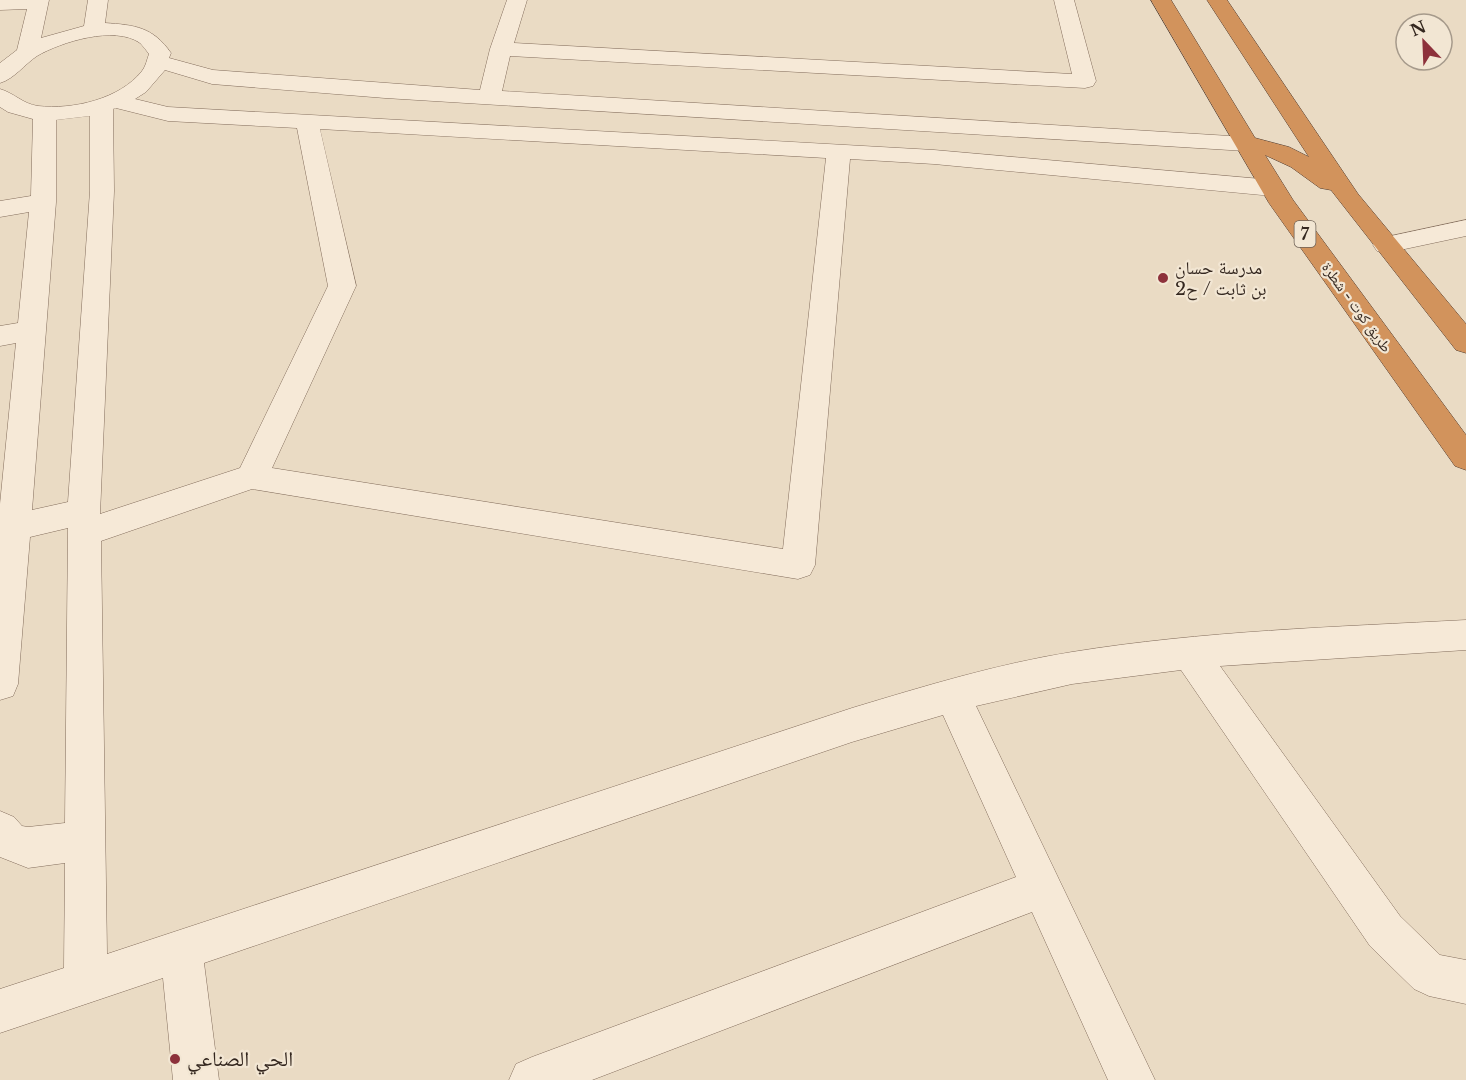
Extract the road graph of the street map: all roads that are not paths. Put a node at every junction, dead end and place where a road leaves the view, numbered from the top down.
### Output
1 (98, 0) edge
2 (517, 0) edge
3 (1064, 0) edge
4 (1161, 0) edge
5 (1217, 0) edge
6 (4, 2) edge
7 (38, 2) edge
8 (94, 31) junction
9 (501, 50) junction
10 (28, 51) junction
11 (160, 62) junction
12 (2, 71) edge
13 (490, 97) junction
14 (2, 100) edge
15 (108, 103) junction
16 (45, 113) junction
17 (307, 122) junction
18 (1246, 144) junction
19 (839, 152) junction
20 (1273, 188) junction
21 (1348, 199) junction
22 (44, 202) junction
23 (0, 209) edge
24 (1466, 228) edge
25 (1386, 245) junction
26 (32, 330) junction
27 (0, 336) edge
28 (1466, 343) edge
29 (1466, 458) edge
30 (252, 477) junction
31 (8, 495) edge
32 (84, 522) junction
33 (14, 527) junction
34 (1466, 635) edge
35 (1190, 653) junction
36 (0, 684) edge
37 (952, 694) junction
38 (0, 831) edge
39 (85, 837) junction
40 (1042, 888) junction
41 (181, 950) junction
42 (86, 981) junction
43 (1466, 982) edge
44 (0, 1011) edge
45 (196, 1080) edge
46 (532, 1080) edge
47 (1132, 1080) edge

1 - 8 street
2 - 9 street
3 - 9 street
4 - 18 highway, طريق كوت - شطرة / 7
5 - 21 highway
6 - 7 street
7 - 10 street
8 - 10 street
8 - 11 street
9 - 13 street
10 - 12 street
11 - 13 street
11 - 15 street
13 - 18 street
14 - 16 street
15 - 16 street
15 - 17 street
15 - 32 street
16 - 22 street
17 - 19 street
17 - 30 street
18 - 20 highway, طريق كوت - شطرة / 7
18 - 21 highway
19 - 20 street
19 - 30 street
20 - 29 highway, طريق كوت - شطرة / 7
21 - 25 highway
22 - 23 street
22 - 26 street
24 - 25 street
25 - 28 highway
26 - 27 street
26 - 31 street
30 - 32 street
31 - 33 street
32 - 33 street
32 - 39 street
33 - 36 street
34 - 35 street
35 - 37 street
35 - 43 street
37 - 40 street
37 - 41 street
38 - 39 street
39 - 42 street
40 - 46 street
40 - 47 street
41 - 42 street
41 - 45 street
42 - 44 street

